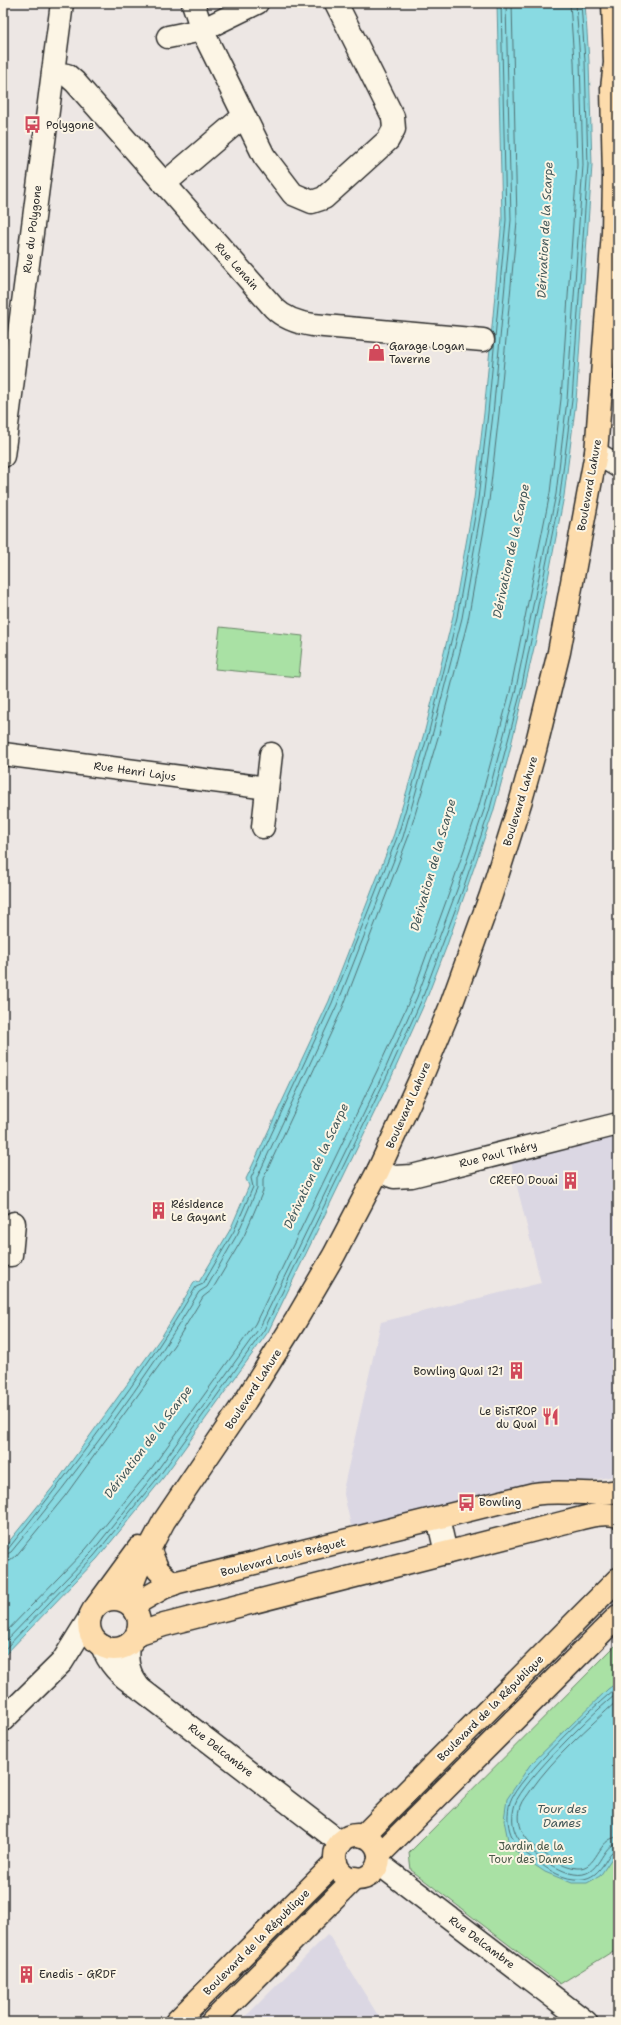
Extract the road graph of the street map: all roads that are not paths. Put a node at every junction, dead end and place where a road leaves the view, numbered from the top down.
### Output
1 (62, 3) edge
2 (193, 3) edge
3 (257, 3) edge
4 (336, 3) edge
5 (613, 3) edge
6 (202, 30) junction
7 (168, 37) dead end
8 (53, 73) junction
9 (244, 116) junction
10 (164, 184) junction
11 (483, 340) dead end
12 (10, 354) edge
13 (596, 453) junction
14 (3, 456) edge
15 (618, 466) edge
16 (3, 754) edge
17 (271, 754) dead end
18 (267, 788) junction
19 (263, 827) dead end
20 (618, 1124) edge
21 (378, 1171) junction
22 (14, 1223) dead end
23 (3, 1254) edge
24 (618, 1491) edge
25 (618, 1516) edge
26 (438, 1518) junction
27 (164, 1521) junction
28 (149, 1549) junction
29 (446, 1553) junction
30 (618, 1579) edge
31 (173, 1584) junction
32 (129, 1604) junction
33 (94, 1611) junction
34 (618, 1616) edge
35 (133, 1639) junction
36 (101, 1646) junction
37 (62, 1662) junction
38 (138, 1687) junction
39 (3, 1720) edge
40 (363, 1836) junction
41 (338, 1852) junction
42 (378, 1859) junction
43 (355, 1878) junction
44 (176, 2022) edge
45 (212, 2022) edge
46 (586, 2022) edge

1 - 8 street, Rue du Polygone
2 - 6 street
3 - 6 street
4 - 9 street
5 - 13 main road, Boulevard Lahure
6 - 7 street
6 - 9 street
8 - 10 street, Rue Lenain
8 - 12 street, Rue du Polygone
9 - 10 street
10 - 11 street, Rue Lenain
12 - 14 street, Rue du Polygone
13 - 15 street
13 - 21 main road, Boulevard Lahure
16 - 18 street, Rue Henri Lajus
17 - 18 street
18 - 19 street
20 - 21 street, Rue Paul Théry
21 - 27 main road, Boulevard Lahure
22 - 23 street
24 - 26 main road, Boulevard Louis Bréguet
25 - 29 main road
26 - 29 street
26 - 31 main road, Boulevard Louis Bréguet
27 - 28 main road, Boulevard Lahure
27 - 33 main road, Boulevard Lahure
28 - 31 main road
28 - 32 main road, Boulevard Lahure
29 - 35 main road
30 - 40 main road, Boulevard de la République
31 - 32 main road, Boulevard Louis Bréguet
32 - 33 main road
32 - 35 main road
33 - 36 main road
33 - 37 street
34 - 42 main road
35 - 36 main road
35 - 38 street, Rue Delcambre
36 - 37 street
36 - 38 street, Rue Delcambre
37 - 39 street
38 - 41 street, Rue Delcambre
40 - 41 main road
40 - 42 main road
41 - 43 main road
41 - 44 main road, Boulevard de la République
42 - 43 main road
42 - 46 street, Rue Delcambre
43 - 45 main road

